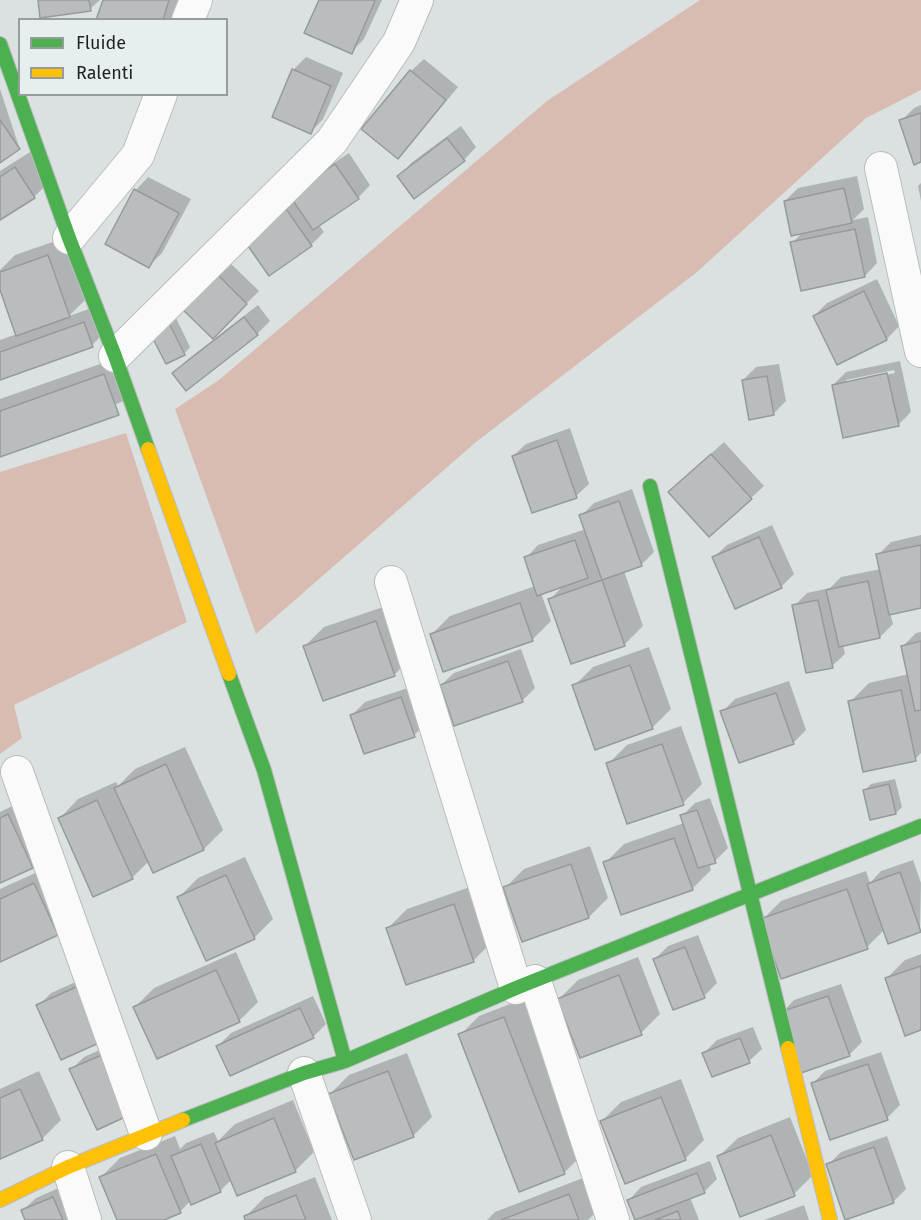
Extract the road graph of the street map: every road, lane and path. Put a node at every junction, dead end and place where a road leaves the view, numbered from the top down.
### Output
1 (196, 0) edge
2 (417, 0) edge
3 (190, 18) edge
4 (1, 54) edge
5 (159, 96) edge
6 (881, 168) dead end
7 (69, 238) junction
8 (921, 351) edge
9 (115, 356) junction
10 (650, 486) dead end
11 (391, 582) dead end
12 (17, 772) dead end
13 (921, 826) edge
14 (750, 895) junction
15 (526, 985) junction
16 (345, 1061) junction
17 (304, 1073) junction
18 (146, 1134) junction
19 (68, 1167) junction
20 (0, 1200) edge
21 (86, 1220) edge
22 (355, 1220) edge
23 (613, 1220) edge
24 (830, 1220) edge

1 - 3 street
2 - 9 street
4 - 7 street
5 - 7 street
6 - 8 street
7 - 9 street
9 - 16 street
10 - 14 street
11 - 15 street
12 - 18 street
13 - 14 street
14 - 15 street
14 - 24 street
15 - 16 street
15 - 23 street
16 - 17 street
17 - 18 street
17 - 22 street
18 - 19 street
19 - 20 street
19 - 21 street

